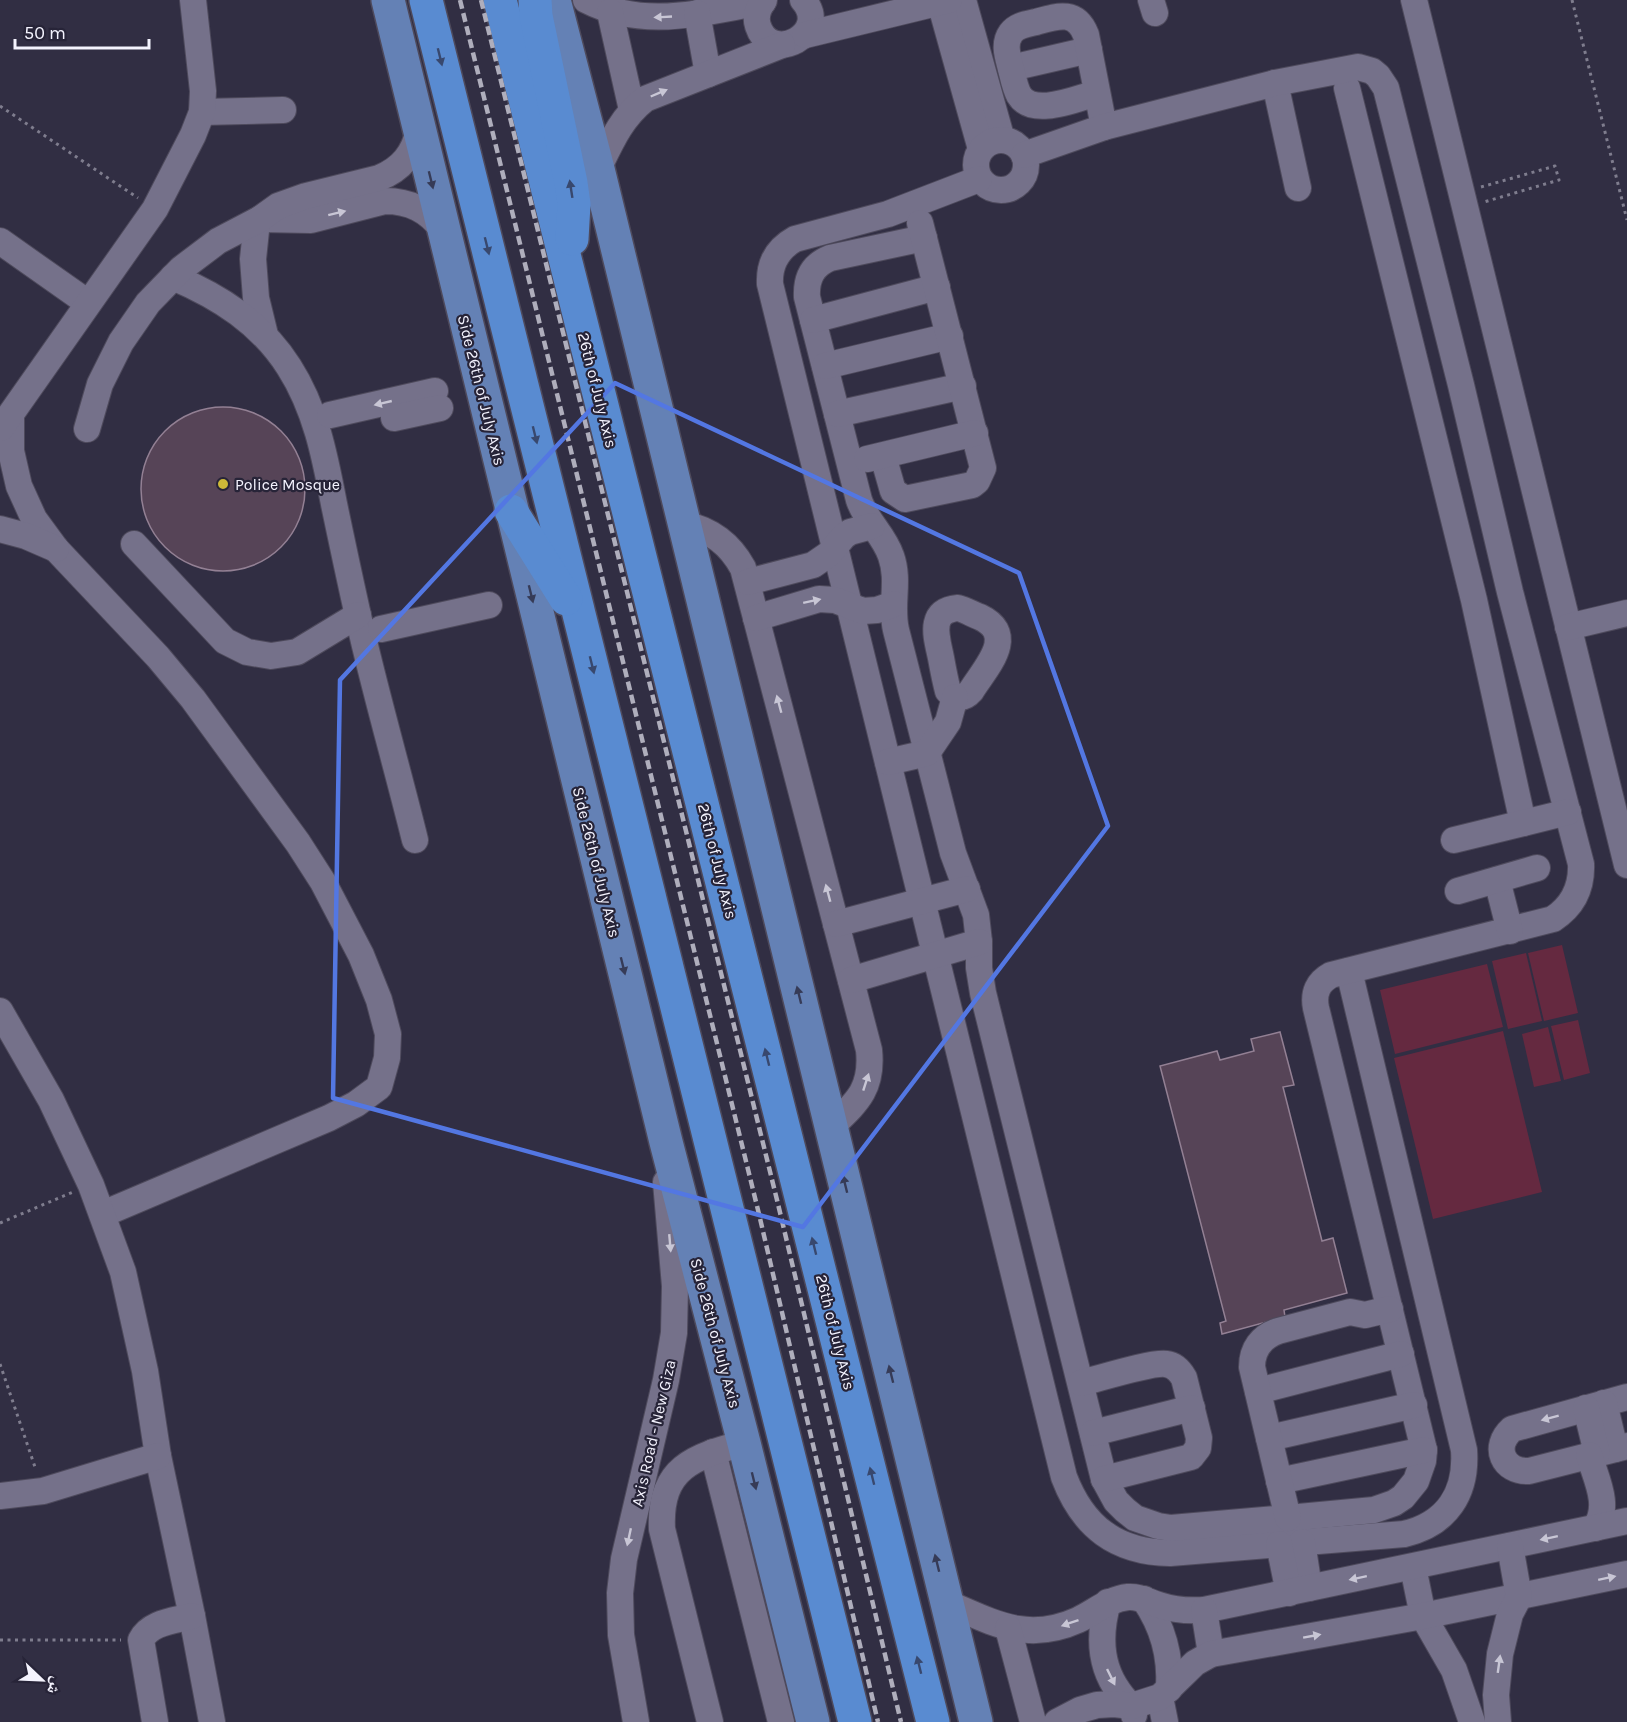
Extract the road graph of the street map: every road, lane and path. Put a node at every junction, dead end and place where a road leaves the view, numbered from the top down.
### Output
1 (193, 0) edge
2 (388, 0) edge
3 (426, 0) edge
4 (500, 0) edge
5 (535, 0) edge
6 (554, 0) edge
7 (586, 0) edge
8 (803, 0) edge
9 (1414, 0) edge
10 (1572, 0) edge
11 (764, 1) edge
12 (951, 1) edge
13 (610, 12) junction
14 (697, 13) junction
15 (793, 40) junction
16 (1089, 50) junction
17 (1011, 68) junction
18 (708, 74) junction
19 (1275, 83) junction
20 (1347, 88) dead end
21 (1097, 93) junction
22 (0, 106) edge
23 (283, 110) dead end
24 (632, 110) junction
25 (202, 112) junction
26 (1104, 127) junction
27 (419, 130) junction
28 (991, 144) junction
29 (1024, 155) junction
30 (598, 169) junction
31 (979, 179) junction
32 (1298, 188) dead end
33 (1411, 188) junction
34 (1375, 198) junction
35 (1463, 199) junction
36 (916, 205) junction
37 (155, 209) junction
38 (259, 220) junction
39 (1627, 220) edge
40 (443, 230) junction
41 (924, 238) junction
42 (0, 241) edge
43 (567, 267) junction
44 (173, 277) junction
45 (937, 287) junction
46 (87, 303) junction
47 (813, 320) junction
48 (265, 335) junction
49 (950, 336) junction
50 (825, 366) junction
51 (1461, 385) junction
52 (963, 386) junction
53 (1424, 393) junction
54 (438, 399) dead end
55 (6, 422) edge
56 (839, 422) junction
57 (333, 424) dead end
58 (87, 429) dead end
59 (975, 433) junction
60 (808, 437) junction
61 (883, 456) junction
62 (850, 464) junction
63 (817, 473) junction
64 (511, 511) junction
65 (684, 524) junction
66 (872, 526) junction
67 (0, 529) edge
68 (134, 544) dead end
69 (835, 547) junction
70 (56, 549) junction
71 (748, 582) junction
72 (1510, 592) junction
73 (1474, 600) junction
74 (894, 604) junction
75 (489, 605) dead end
76 (850, 607) junction
77 (1627, 613) edge
78 (358, 615) junction
79 (756, 618) junction
80 (582, 626) junction
81 (1568, 627) junction
82 (381, 629) dead end
83 (955, 697) dead end
84 (927, 753) junction
85 (888, 762) junction
86 (1568, 812) junction
87 (1523, 823) junction
88 (415, 840) dead end
89 (1455, 840) dead end
90 (1627, 865) edge
91 (1537, 868) dead end
92 (1497, 880) junction
93 (967, 889) junction
94 (1458, 891) dead end
95 (923, 901) junction
96 (836, 924) junction
97 (1510, 931) junction
98 (979, 942) junction
99 (936, 955) junction
100 (1349, 971) junction
101 (851, 980) junction
102 (0, 1011) edge
103 (831, 1127) junction
104 (666, 1142) junction
105 (91, 1185) junction
106 (103, 1214) junction
107 (0, 1223) edge
108 (1388, 1302) junction
109 (0, 1364) edge
110 (1404, 1365) junction
111 (1444, 1367) junction
112 (1081, 1383) junction
113 (1258, 1391) junction
114 (1605, 1403) edge
115 (1414, 1405) junction
116 (1192, 1408) junction
117 (1093, 1433) junction
118 (1269, 1438) junction
119 (744, 1443) junction
120 (1424, 1450) junction
121 (1607, 1451) edge
122 (713, 1452) junction
123 (158, 1456) junction
124 (1104, 1479) junction
125 (1279, 1481) junction
126 (43, 1491) junction
127 (0, 1496) edge
128 (1627, 1513) edge
129 (1288, 1518) junction
130 (1627, 1521) edge
131 (1595, 1528) junction
132 (1291, 1543) junction
133 (1510, 1546) junction
134 (1413, 1567) junction
135 (1627, 1574) edge
136 (1299, 1590) junction
137 (1519, 1597) junction
138 (1144, 1599) junction
139 (1108, 1602) junction
140 (947, 1603) junction
141 (1204, 1610) junction
142 (192, 1616) junction
143 (1422, 1616) junction
144 (1008, 1628) junction
145 (0, 1640) edge
146 (141, 1640) junction
147 (1211, 1654) junction
148 (1165, 1693) junction
149 (1134, 1714) edge
150 (932, 1720) edge
151 (155, 1722) edge
152 (212, 1722) edge
153 (636, 1722) edge
154 (710, 1722) edge
155 (781, 1722) edge
156 (813, 1722) edge
157 (855, 1722) edge
158 (976, 1722) edge
159 (1033, 1722) edge
160 (1057, 1722) edge
161 (1165, 1722) edge
162 (1472, 1722) edge
163 (1498, 1722) edge

1 - 25 street
2 - 27 main road, Side 26th of July Axis
3 -> 80 highway
4 - 43 highway, 26th of July Axis
43 -> 5 highway
6 - 30 main road
7 - 13 street
8 - 15 street
9 - 35 street
10 - 39 path
11 - 14 street
11 - 15 street
12 - 15 street
12 - 28 street
14 -> 13 street
13 - 24 street
14 - 18 street
15 - 18 street
16 - 17 street
16 - 17 street
16 - 21 street
17 - 21 street
24 -> 18 street
19 - 26 street
19 - 32 street
19 - 33 street
20 - 34 street
21 - 26 street
22 - 37 path
23 - 25 street
24 - 30 street
25 - 37 street
26 - 29 street
27 - 38 street
27 -> 40 main road, Side 26th of July Axis
28 - 29 street
28 - 31 street
29 - 31 street
30 - 65 main road
31 - 36 street
33 - 34 street
33 - 51 street
34 - 53 street
35 - 35 path
35 - 81 street
36 - 41 street
36 - 60 street
37 - 46 street
38 -> 40 street
38 - 44 street
38 - 48 street
40 - 64 main road, Side 26th of July Axis
41 - 45 street
41 - 47 street
42 - 46 street
150 -> 43 highway, 26th of July Axis
44 - 48 street
44 - 58 street
45 - 47 street
45 - 49 street
46 - 55 street
47 - 50 street
48 - 78 street
49 - 50 street
49 - 52 street
50 - 56 street
51 - 53 street
51 - 72 street
52 - 56 street
52 - 59 street
53 - 73 street
54 - 57 street
55 - 70 street
56 - 60 street
56 - 62 street
59 - 61 street
59 - 61 street
60 - 63 street
61 - 62 street
62 - 63 street
62 - 66 street
63 - 69 street
64 - 80 highway
64 -> 104 main road, Side 26th of July Axis
65 - 71 street
103 -> 65 main road
66 - 69 street
66 - 74 street
67 - 70 street
68 - 78 street
69 - 71 street
69 - 76 street
70 - 106 street
71 - 79 street
72 - 73 street
72 - 86 street
73 - 87 street
74 - 76 street
74 - 84 street
75 - 82 street
79 -> 76 street
76 - 85 street
77 - 81 street
78 - 88 street
96 -> 79 street
80 -> 157 highway
81 - 90 street
83 - 84 street
84 - 85 street
84 - 93 street
85 - 95 street
86 - 87 street
86 - 97 street
87 - 89 street
91 - 92 street
92 - 94 street
92 - 97 street
93 - 95 street
93 - 98 street
95 - 96 street
95 - 99 street
96 - 101 street
97 - 100 street
98 - 99 street
98 - 112 street
99 - 101 street
99 - 132 street
100 - 108 street
100 - 111 street
103 -> 101 street
102 - 105 street
140 -> 103 main road
104 - 119 main road, Side 26th of July Axis
104 -> 153 street, Axis Road - New Giza
105 - 106 street
105 - 107 path
106 - 123 street
108 - 110 street
108 - 113 street
109 - 126 path
110 - 111 street
110 - 113 street
110 - 115 street
111 - 132 street
112 - 116 street
112 - 117 street
113 - 118 street
114 - 121 street
114 -> 121 street
115 - 118 street
115 - 120 street
116 - 117 street
116 - 124 street
117 - 124 street
118 - 125 street
119 - 122 street
119 -> 156 main road, Side 26th of July Axis
120 - 125 street
120 - 129 street
121 - 128 street
121 - 131 street
122 - 154 street
122 - 155 street
123 - 126 street
123 - 142 street
124 - 129 street
125 - 129 street
126 - 127 street
130 - 131 street
131 -> 133 street
132 - 136 street
133 - 134 street
133 - 137 street
134 -> 136 street
134 - 143 street
137 -> 135 street
136 - 141 street
137 - 143 street
163 -> 137 street
138 - 139 street
138 - 141 street
138 - 148 street
139 -> 144 street
139 -> 149 street
140 - 144 street
140 - 158 main road
141 - 147 street
142 - 146 street
142 - 152 street
147 -> 143 street
143 - 162 street
144 - 159 street
145 - 146 path
146 - 151 street
147 - 148 street
148 - 149 street
148 - 161 street
149 - 160 street

